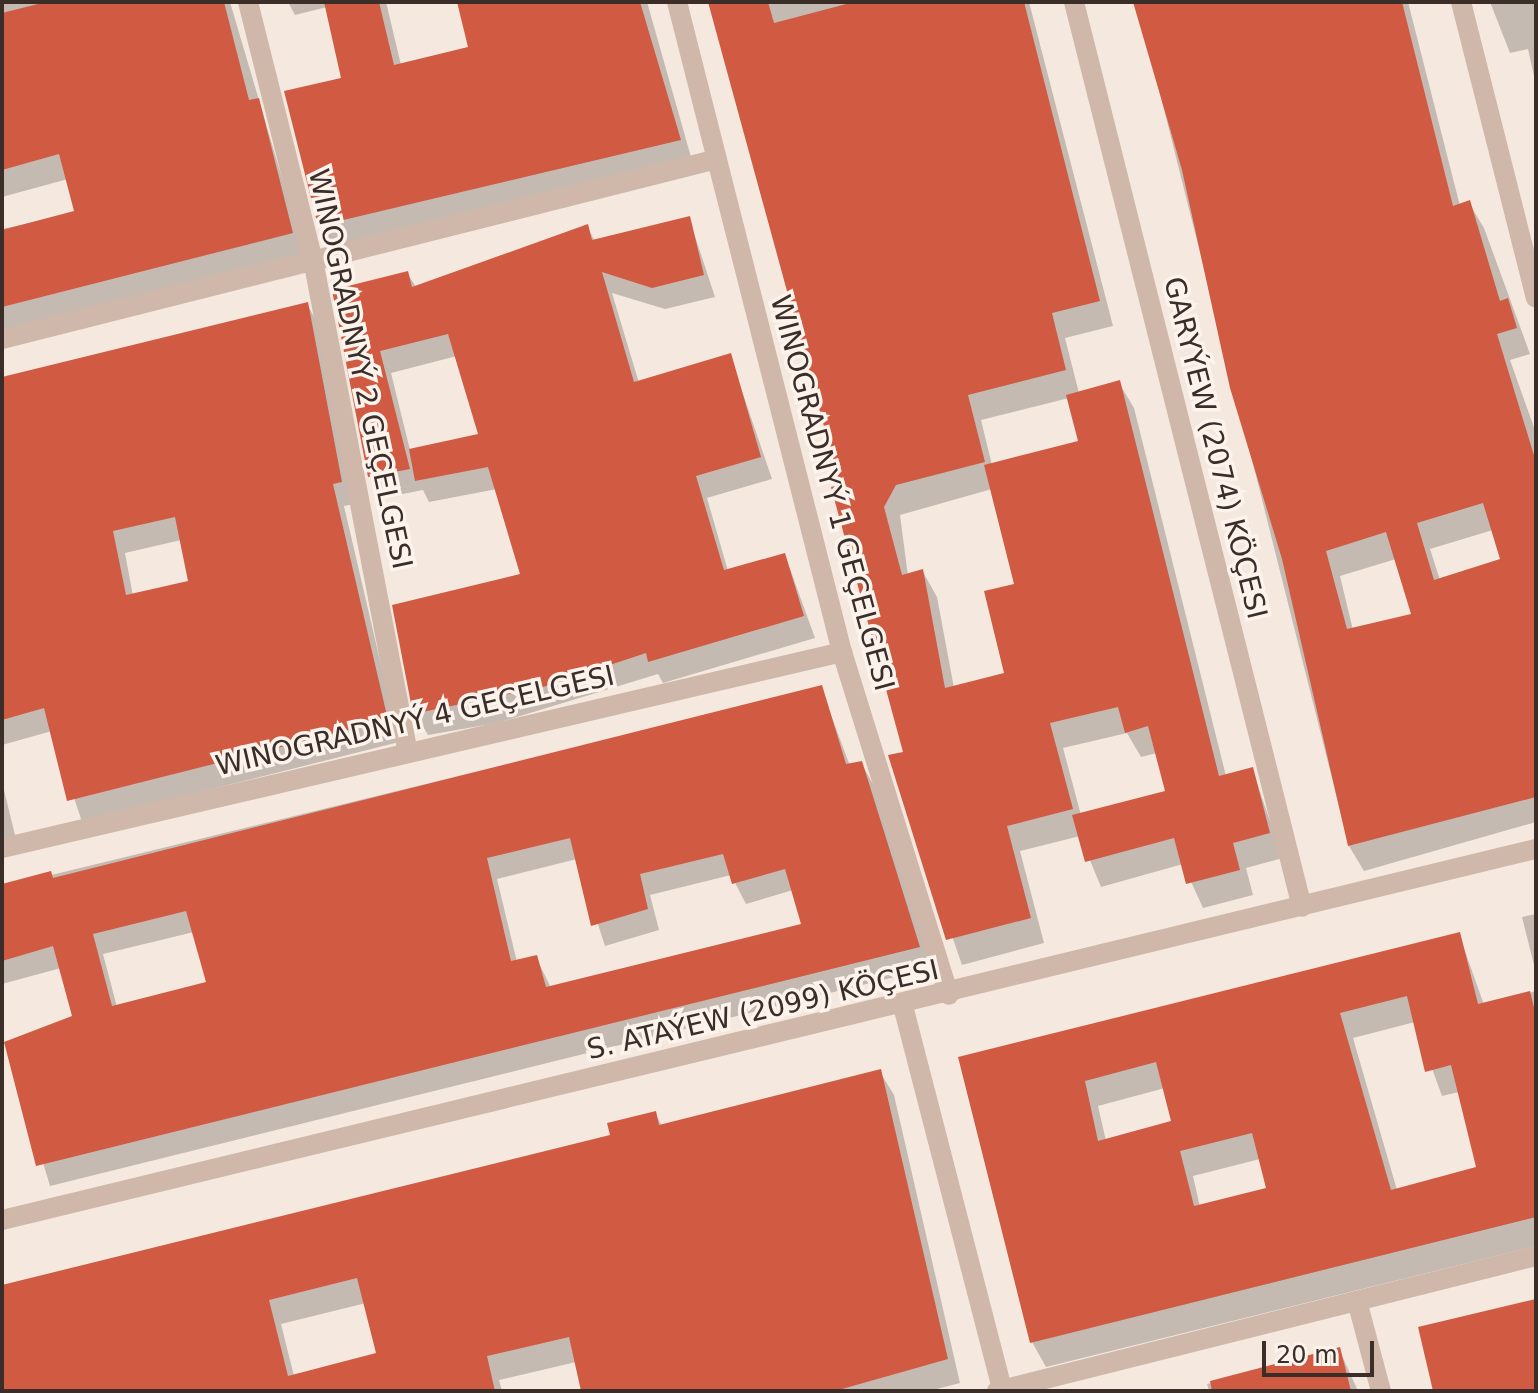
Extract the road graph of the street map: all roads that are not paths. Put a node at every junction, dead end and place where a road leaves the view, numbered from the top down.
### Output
1 (248, 2) edge
2 (677, 2) edge
3 (1074, 2) edge
4 (1461, 2) edge
5 (717, 159) junction
6 (313, 260) junction
7 (1536, 298) edge
8 (2, 339) edge
9 (842, 652) junction
10 (407, 750) junction
11 (2, 848) edge
12 (1536, 849) edge
13 (1302, 907) junction
14 (949, 995) junction
15 (903, 1006) junction
16 (2, 1220) edge
17 (1536, 1256) edge
18 (1357, 1301) junction
19 (1000, 1390) edge
20 (1381, 1391) edge

1 - 6 street, WINOGRADNYÝ 2 GEÇELGESI
2 - 5 street, WINOGRADNYÝ 1 GEÇELGESI
3 - 13 street, GARYÝEW (2074) KÖÇESI
4 - 7 street
5 - 6 street
5 - 9 street, WINOGRADNYÝ 1 GEÇELGESI
6 - 8 street
6 - 10 street, WINOGRADNYÝ 2 GEÇELGESI
9 - 10 street, WINOGRADNYÝ 4 GEÇELGESI
9 - 14 street, WINOGRADNYÝ 1 GEÇELGESI
10 - 11 street, WINOGRADNYÝ 4 GEÇELGESI
12 - 13 street, S. ATAÝEW (2099) KÖÇESI
13 - 14 street, S. ATAÝEW (2099) KÖÇESI
14 - 15 street, S. ATAÝEW (2099) KÖÇESI
15 - 16 street, S. ATAÝEW (2099) KÖÇESI
15 - 19 street
17 - 18 street
18 - 19 street
18 - 20 street

